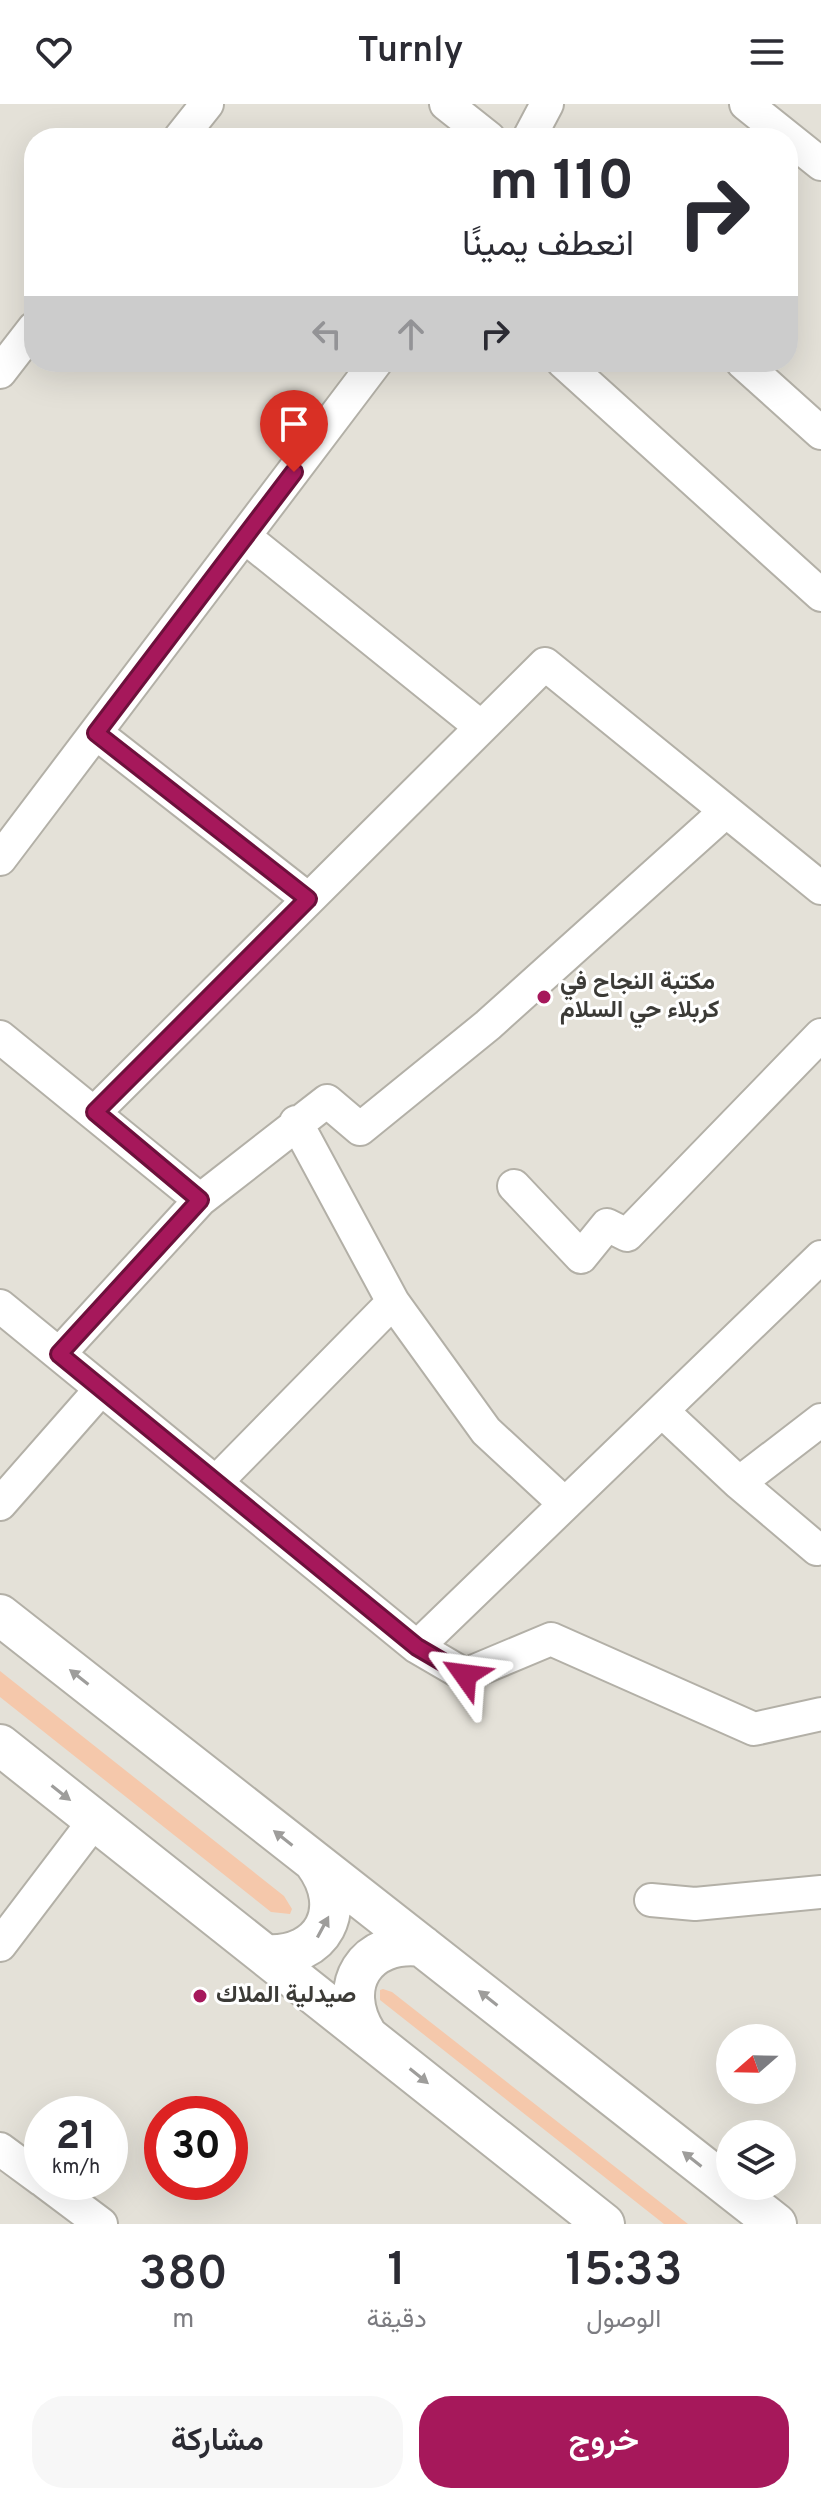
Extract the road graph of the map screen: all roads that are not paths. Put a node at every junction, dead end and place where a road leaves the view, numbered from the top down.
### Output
1 (207, 104) edge
2 (446, 104) edge
3 (547, 104) edge
4 (746, 104) edge
5 (188, 128) edge
6 (476, 128) edge
7 (534, 128) edge
8 (776, 128) edge
9 (798, 146) edge
10 (821, 164) edge
11 (24, 341) edge
12 (0, 372) edge
13 (369, 372) edge
14 (574, 372) edge
15 (753, 372) edge
16 (821, 433) edge
17 (245, 537) junction
18 (821, 595) edge
19 (481, 727) junction
20 (96, 733) junction
21 (726, 811) junction
22 (0, 859) edge
23 (821, 888) edge
24 (308, 899) junction
25 (821, 1035) edge
26 (0, 1037) edge
27 (95, 1112) junction
28 (296, 1122) junction
29 (514, 1186) dead end
30 (200, 1200) junction
31 (821, 1257) edge
32 (393, 1302) junction
33 (0, 1306) edge
34 (59, 1354) junction
35 (101, 1389) junction
36 (662, 1411) junction
37 (821, 1420) edge
38 (216, 1482) junction
39 (739, 1483) junction
40 (0, 1504) edge
41 (565, 1504) junction
42 (817, 1549) dead end
43 (0, 1615) edge
44 (417, 1647) junction
45 (821, 1714) edge
46 (0, 1745) edge
47 (95, 1820) junction
48 (315, 1863) junction
49 (821, 1892) edge
50 (651, 1900) dead end
51 (0, 1945) edge
52 (422, 1946) junction
53 (266, 1955) junction
54 (366, 2034) junction
55 (0, 2149) edge
56 (24, 2167) edge
57 (69, 2200) edge
58 (101, 2224) edge
59 (604, 2224) edge
60 (776, 2224) edge

1 - 5 street
2 - 6 street
3 - 7 street
4 - 8 street
9 - 10 street
11 - 12 street
13 - 17 street
14 - 18 street
15 - 16 street
17 - 19 street
17 - 20 street
19 - 21 street
19 - 24 street
20 - 22 street
20 - 24 street
21 - 23 street
21 - 28 street
24 - 27 street
25 - 29 street
26 - 27 street
27 - 30 street
28 - 30 street
28 - 32 street
30 - 34 street
31 - 36 street
32 - 38 street
32 - 41 street
33 - 34 street
34 - 35 street
35 - 38 street
35 - 40 street
36 - 39 street
36 - 41 street
37 - 39 street
38 - 44 street
39 - 42 street
41 - 44 street
48 -> 43 main road
44 - 45 street
46 -> 47 main road
47 - 51 street
47 - 53 main road
48 - 52 main road
53 -> 48 main road
49 - 50 street
52 - 54 main road
60 -> 52 main road
53 - 54 main road
54 -> 59 main road
55 - 56 street
57 - 58 street

